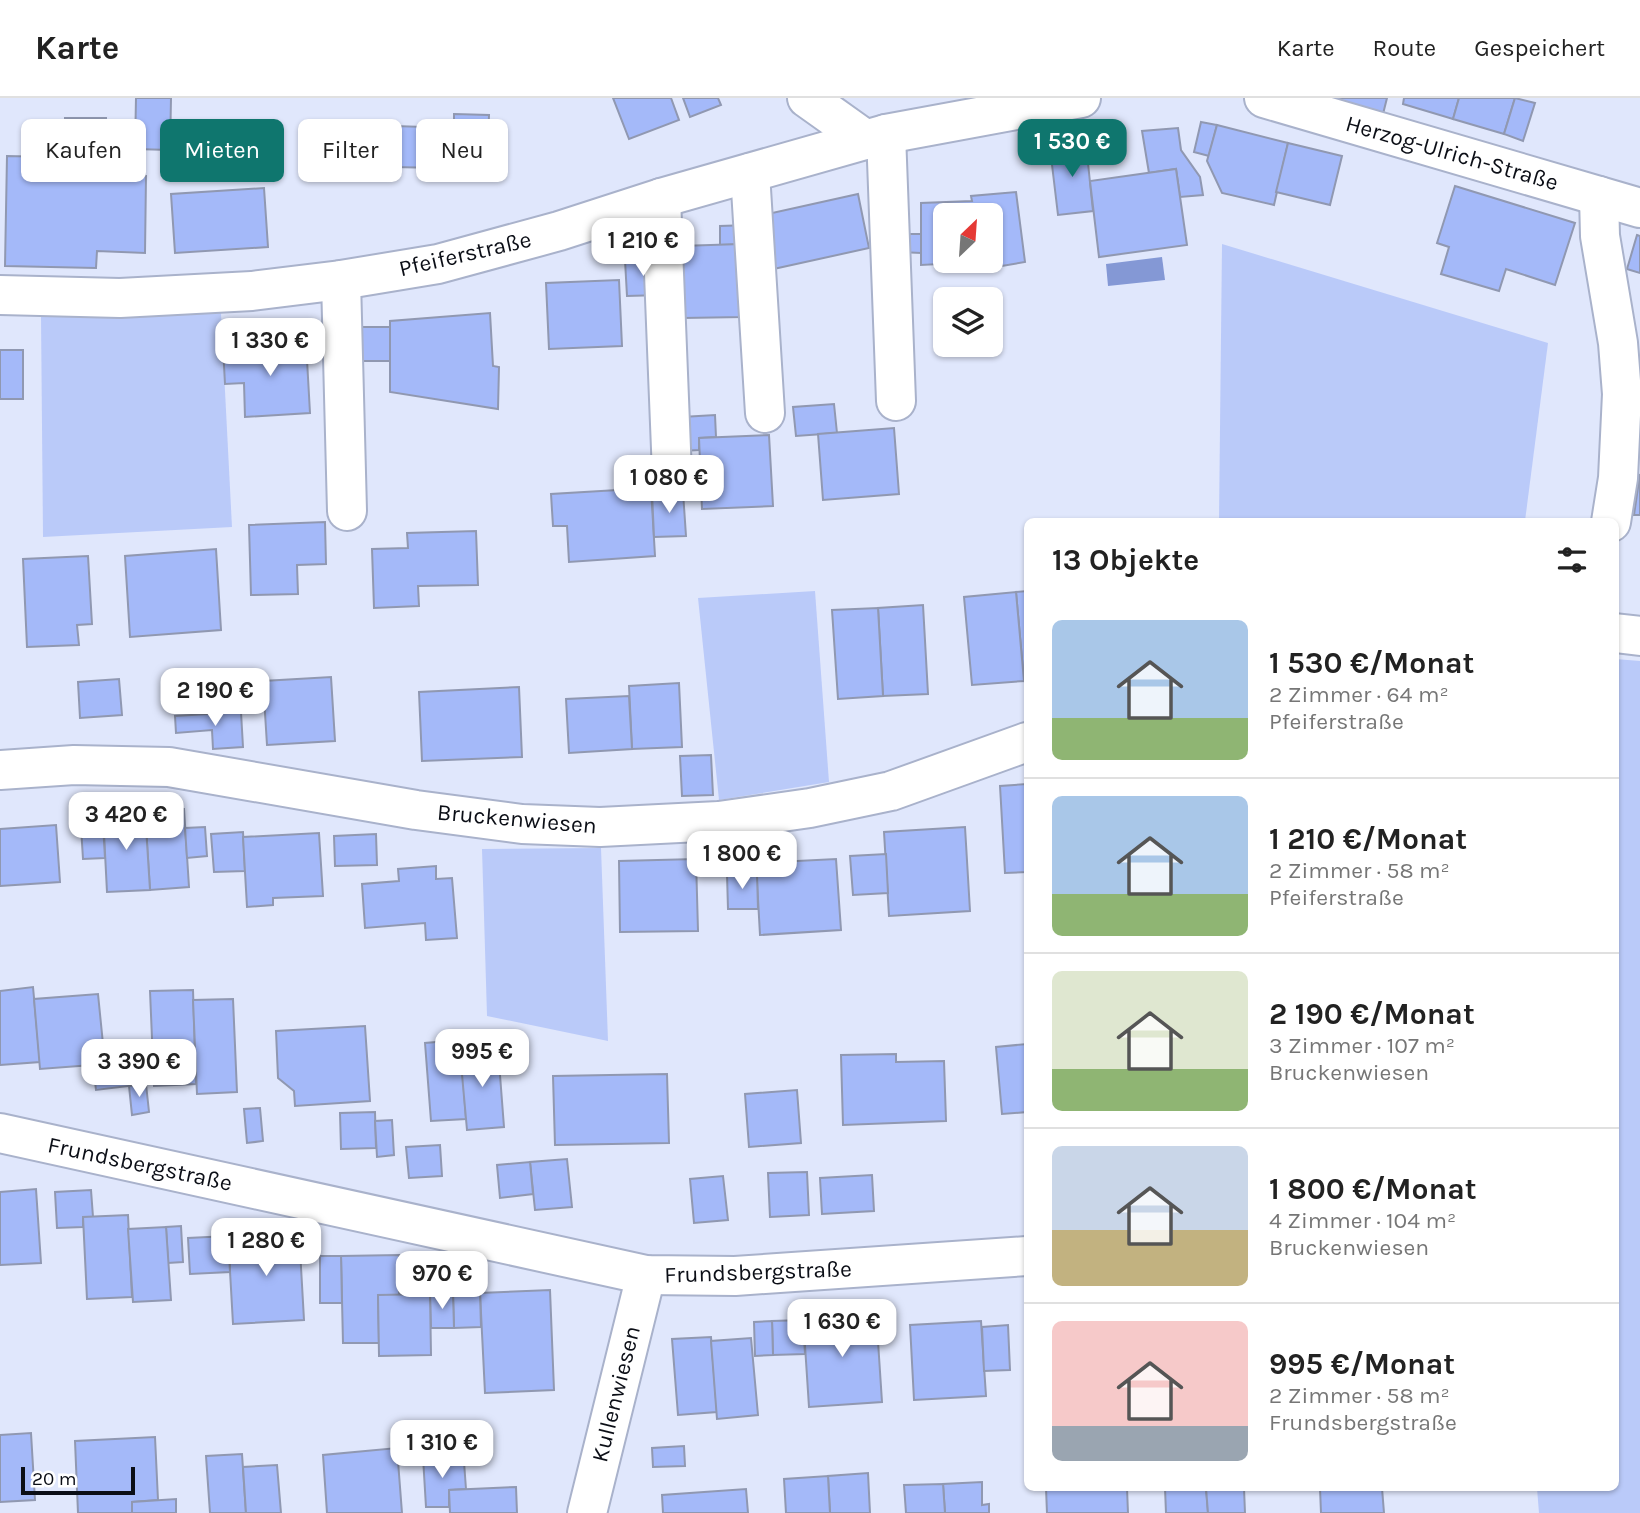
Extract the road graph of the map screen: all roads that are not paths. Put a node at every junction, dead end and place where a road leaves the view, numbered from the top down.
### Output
1 (807, 98) edge
2 (1081, 98) edge
3 (1264, 98) edge
4 (876, 137) junction
5 (750, 173) junction
6 (1599, 196) junction
7 (661, 198) junction
8 (1640, 208) edge
9 (341, 280) junction
10 (0, 295) edge
11 (897, 401) dead end
12 (765, 414) dead end
13 (673, 474) dead end
14 (347, 511) dead end
15 (1612, 518) edge
16 (1619, 633) edge
17 (1640, 636) edge
18 (1024, 743) edge
19 (0, 770) edge
20 (0, 1133) edge
21 (1024, 1256) edge
22 (646, 1275) junction
23 (587, 1513) edge

1 - 4 street
2 - 4 street, Pfeiferstraße
3 - 6 street, Herzog-Ulrich-Straße
4 - 5 street, Pfeiferstraße
4 - 11 street
5 - 7 street, Pfeiferstraße
5 - 12 street
6 - 8 street, Herzog-Ulrich-Straße
6 - 15 street
7 - 9 street, Pfeiferstraße
7 - 13 street
9 - 10 street, Pfeiferstraße
9 - 14 street
16 - 17 street
18 - 19 street, Bruckenwiesen
20 - 22 street, Frundsbergstraße
21 - 22 street, Frundsbergstraße
22 - 23 street, Kullenwiesen

